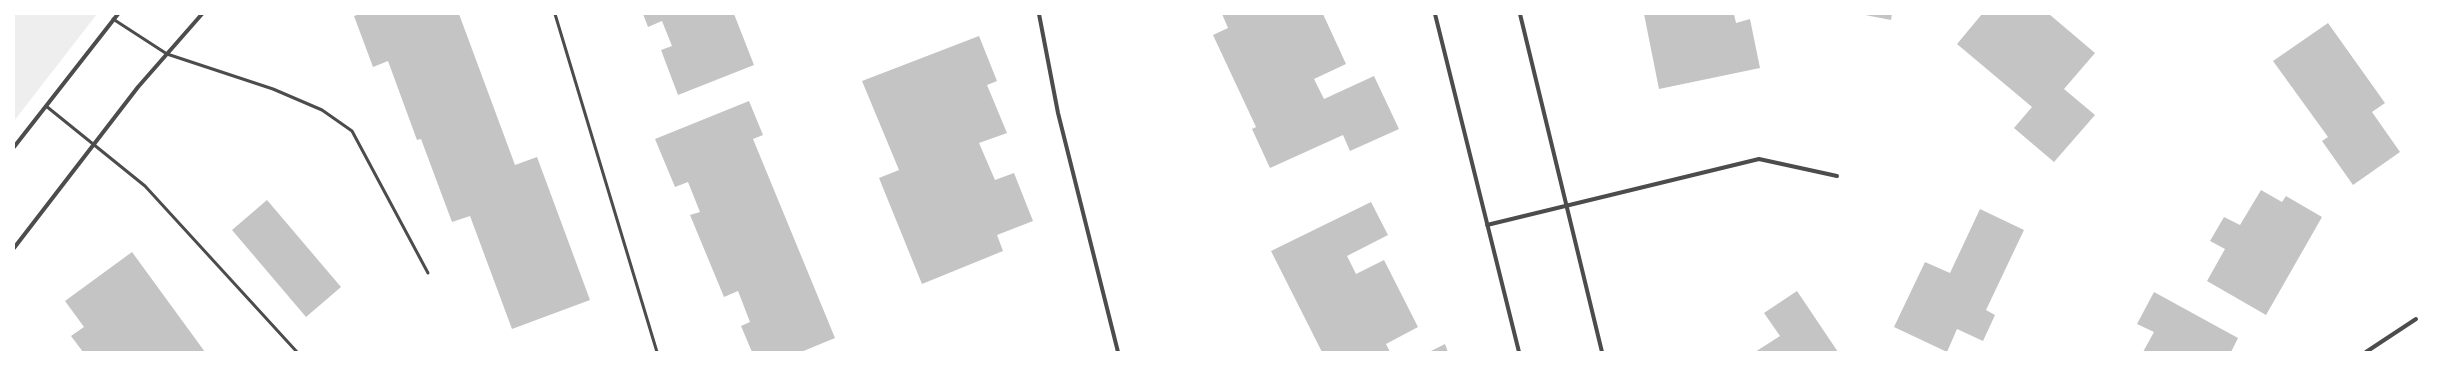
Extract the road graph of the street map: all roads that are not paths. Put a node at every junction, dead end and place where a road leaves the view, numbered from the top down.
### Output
1 (118, 14) edge
2 (202, 14) edge
3 (555, 14) edge
4 (1039, 14) edge
5 (1435, 14) edge
6 (1520, 14) edge
7 (113, 19) junction
8 (167, 54) junction
9 (46, 106) junction
10 (94, 143) junction
11 (14, 147) edge
12 (1837, 176) dead end
13 (1565, 205) junction
14 (1486, 224) junction
15 (14, 248) edge
16 (428, 273) dead end
17 (2416, 319) dead end
18 (297, 352) edge
19 (658, 352) edge
20 (1118, 352) edge
21 (1519, 352) edge
22 (1602, 352) edge
23 (2366, 352) edge

1 - 7 street
2 - 8 street
3 - 19 lane
4 - 20 street
5 - 14 street
6 - 13 street
7 - 8 lane
7 - 9 street
8 - 10 street
8 - 16 lane
9 - 10 lane
9 - 11 street
10 - 15 street
10 - 18 lane
12 - 13 street
13 - 14 street
13 - 22 street
14 - 21 street
17 - 23 street

